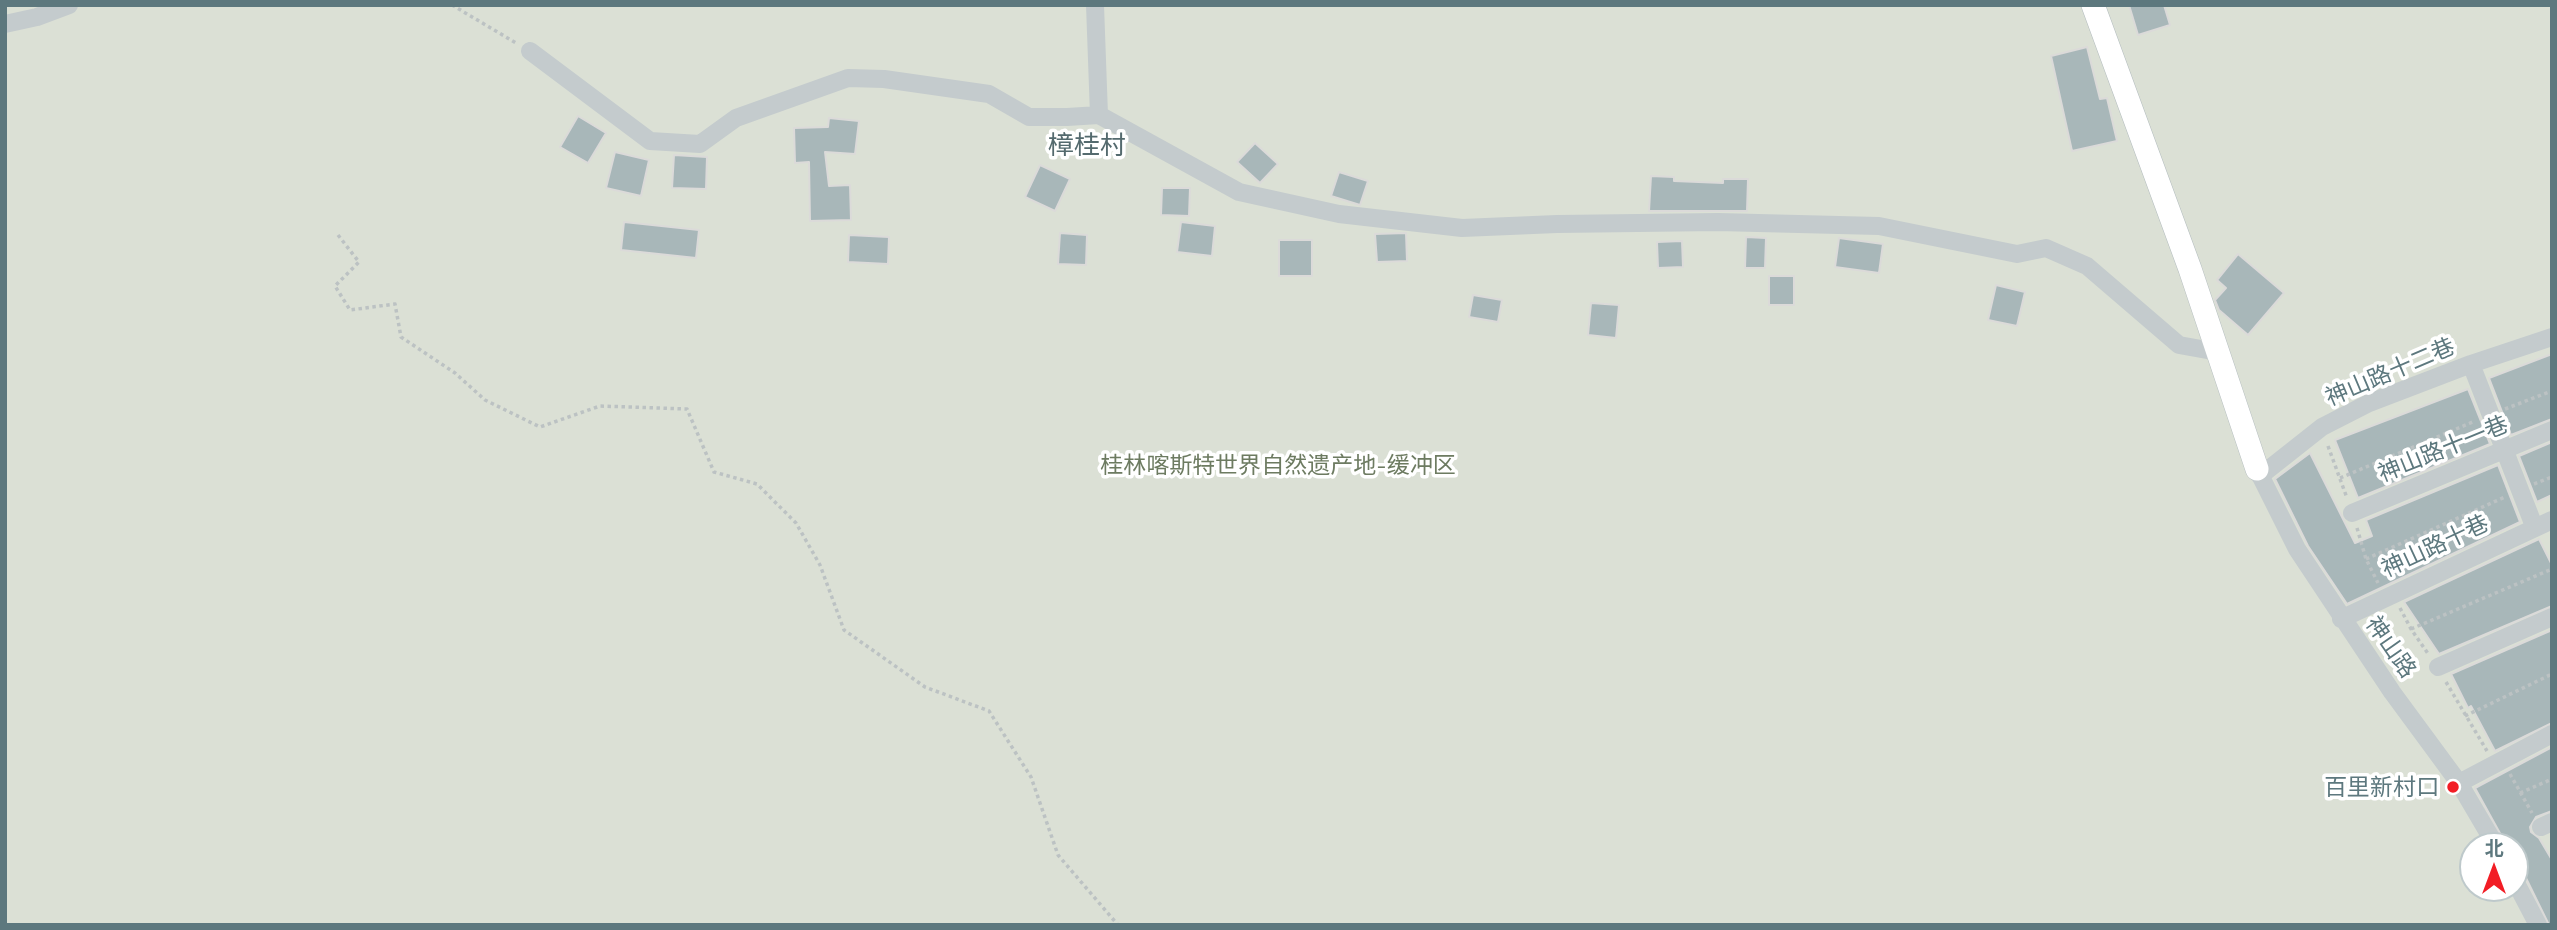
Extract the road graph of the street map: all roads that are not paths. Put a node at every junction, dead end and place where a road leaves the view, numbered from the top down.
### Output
1 (69, 5) edge
2 (1096, 5) edge
3 (2093, 5) edge
4 (5, 24) edge
5 (530, 51) road end
6 (1099, 115) junction
7 (2552, 337) edge
8 (2218, 352) junction
9 (2471, 364) junction
10 (2552, 430) edge
11 (2505, 450) junction
12 (2259, 472) junction
13 (2352, 513) dead end
14 (2546, 525) edge
15 (2552, 617) edge
16 (2341, 619) junction
17 (2438, 667) dead end
18 (2552, 734) edge
19 (2459, 783) junction
20 (2488, 832) edge
21 (2526, 902) edge
22 (2538, 925) edge

1 - 4 street
2 - 6 street
3 - 8 main road
5 - 6 street
6 - 8 street
7 - 9 street, 神山路十二巷
8 - 12 main road
9 - 11 street
9 - 12 street, 神山路十二巷
10 - 11 street, 神山路十一巷
11 - 13 street, 神山路十一巷
11 - 14 street
12 - 16 street, 神山路
14 - 16 street, 神山路十巷
15 - 17 street
16 - 19 street, 神山路
18 - 19 street
19 - 20 street, 神山路
21 - 22 street

